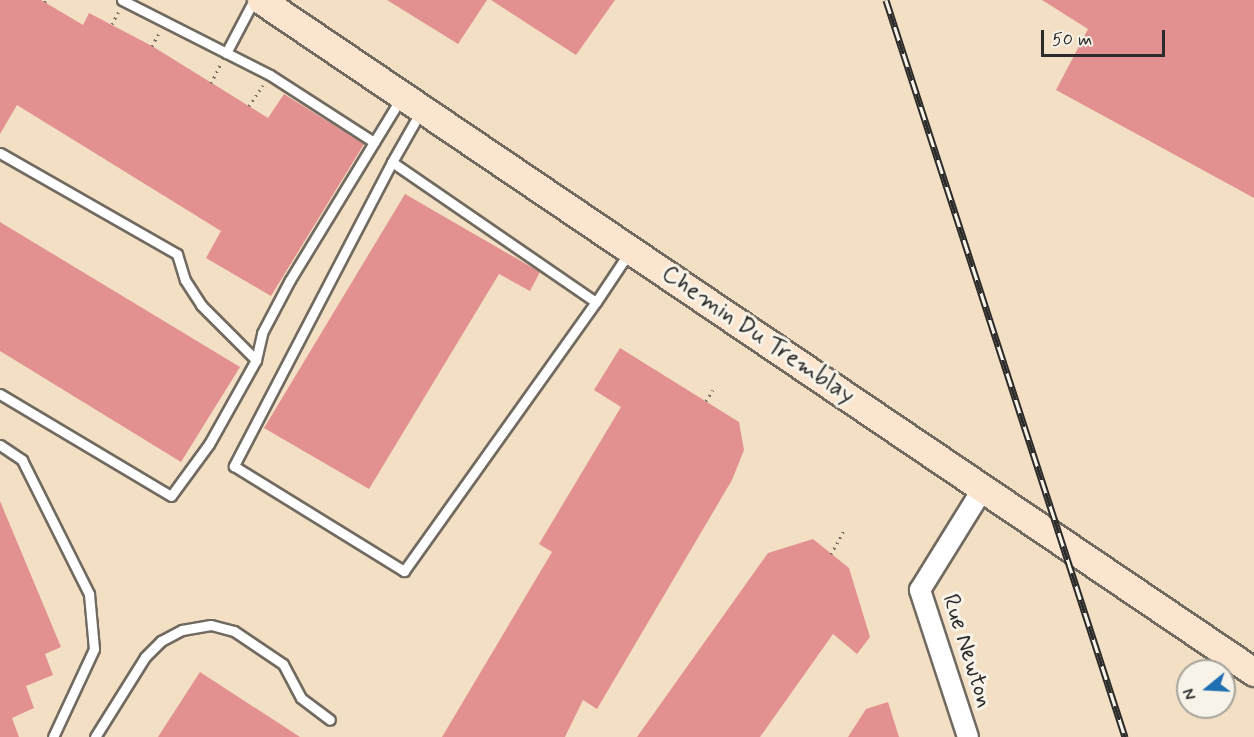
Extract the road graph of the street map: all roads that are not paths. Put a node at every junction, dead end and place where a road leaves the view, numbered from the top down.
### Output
1 (122, 0) edge
2 (254, 0) edge
3 (261, 0) edge
4 (226, 53) junction
5 (412, 102) junction
6 (374, 142) junction
7 (0, 153) edge
8 (392, 162) junction
9 (631, 249) junction
10 (596, 302) junction
11 (256, 360) junction
12 (0, 394) edge
13 (0, 445) edge
14 (982, 490) junction
15 (1254, 672) edge
16 (330, 720) dead end
17 (53, 737) edge
18 (95, 737) edge
19 (968, 737) edge

1 - 4 lane
2 - 4 lane
3 - 5 street, Chemin Du Tremblay
4 - 6 lane
5 - 6 lane
5 - 8 lane
5 - 9 street, Chemin Du Tremblay
6 - 11 lane
7 - 11 lane
8 - 10 lane
8 - 10 lane
9 - 10 lane
9 - 14 street, Chemin Du Tremblay
11 - 12 lane
13 - 17 lane
14 - 15 street, Chemin Du Tremblay
14 - 19 street, Rue Newton
16 - 18 lane

